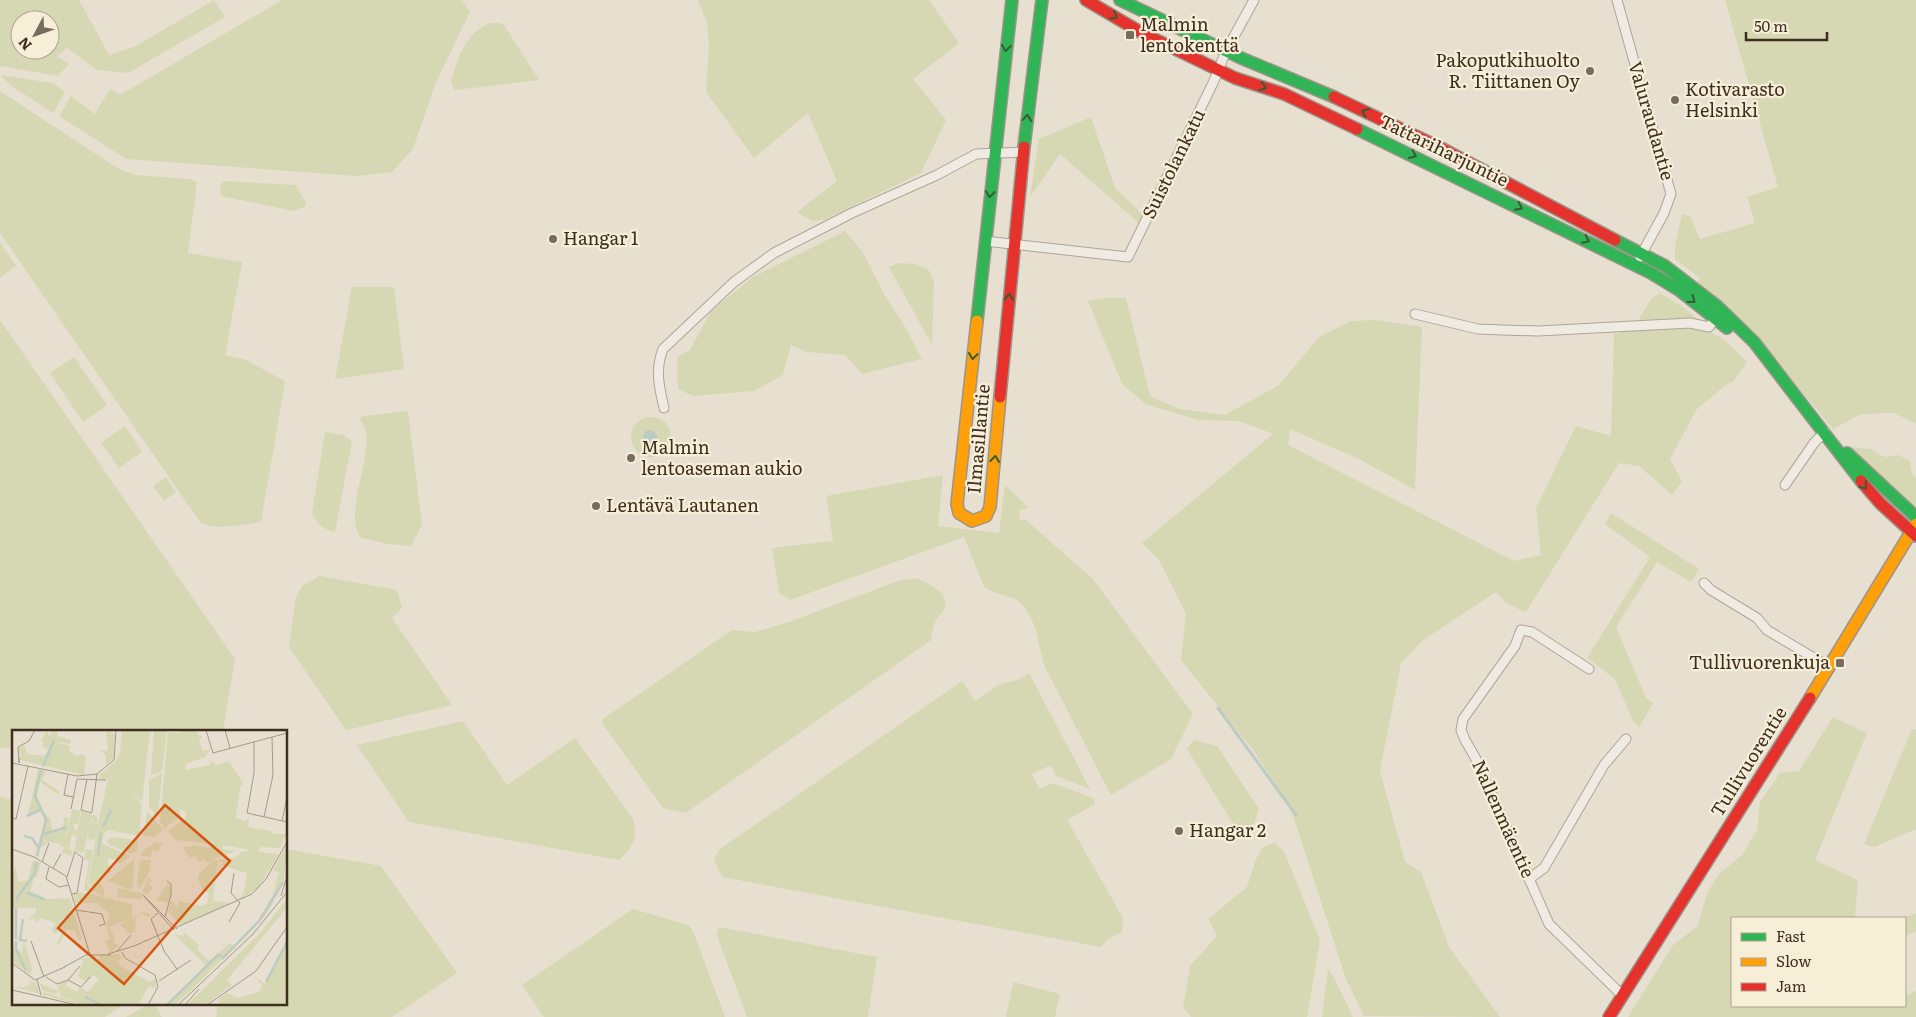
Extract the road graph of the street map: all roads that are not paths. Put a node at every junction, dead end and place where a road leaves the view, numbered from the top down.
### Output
1 (1012, 0) edge
2 (1042, 0) edge
3 (1086, 0) edge
4 (1120, 0) edge
5 (1254, 0) edge
6 (1617, 0) edge
7 (1226, 51) junction
8 (1218, 69) junction
9 (994, 152) junction
10 (1024, 152) junction
11 (985, 241) junction
12 (1014, 244) junction
13 (1642, 253) junction
14 (1637, 266) junction
15 (1415, 314) dead end
16 (1716, 318) junction
17 (1769, 364) junction
18 (664, 408) dead end
19 (1825, 432) junction
20 (1785, 486) dead end
21 (1916, 517) edge
22 (1914, 530) edge
23 (1704, 583) dead end
24 (1829, 667) junction
25 (1590, 669) dead end
26 (1626, 739) dead end
27 (1530, 878) junction
28 (1622, 995) junction
29 (1609, 1017) edge

1 -> 9 main road, Ilmasillantie
10 -> 2 main road, Ilmasillantie
3 -> 8 main road, Tattariharjuntie
4 - 7 main road, Tattariharjuntie
5 - 7 street, Suistolankatu
6 - 13 street, Valuraudantie
7 - 8 street, Suistolankatu
13 -> 7 main road, Tattariharjuntie
8 - 12 street, Suistolankatu
8 -> 14 main road, Tattariharjuntie
9 - 10 street
9 -> 11 main road, Ilmasillantie
9 - 18 street
10 - 12 main road, Ilmasillantie
11 - 12 street
11 -> 12 main road, Ilmasillantie
13 - 14 street, Valuraudantie
13 - 17 main road, Tattariharjuntie
14 -> 16 main road, Tattariharjuntie
15 - 16 street
16 - 17 main road, Tattariharjuntie
17 - 19 main road, Tattariharjuntie
19 - 20 street
19 - 21 main road, Tattariharjuntie
19 -> 22 main road, Tattariharjuntie
22 - 24 main road, Tullivuorentie
23 - 24 street
24 - 28 main road, Tullivuorentie
25 - 27 street, Nallenmäentie
26 - 27 street
27 - 28 street, Nallenmäentie
28 - 29 main road, Tullivuorentie

